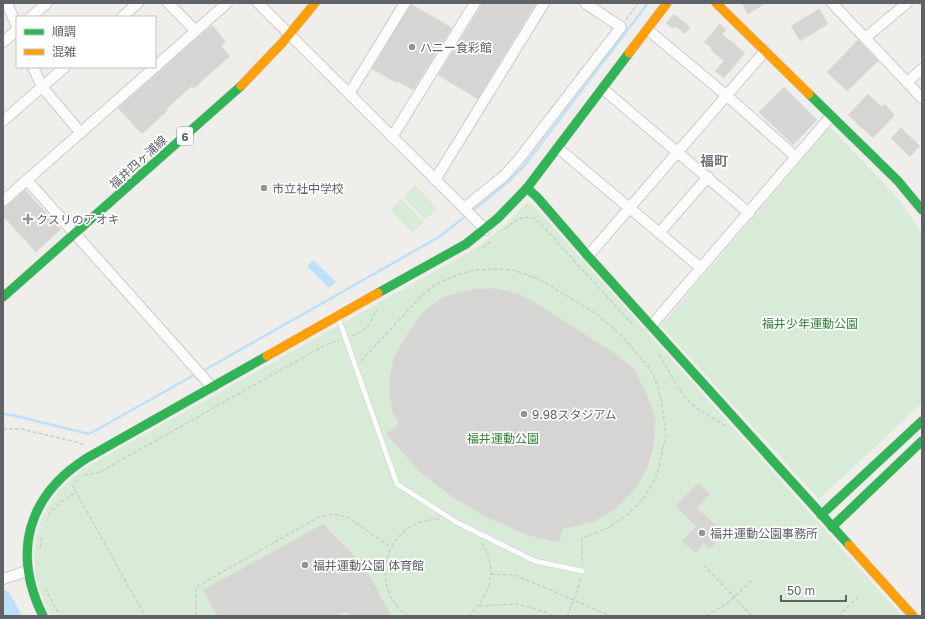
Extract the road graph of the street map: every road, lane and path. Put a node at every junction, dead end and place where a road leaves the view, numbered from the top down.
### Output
1 (7, 3) edge
2 (47, 3) edge
3 (138, 3) edge
4 (168, 3) edge
5 (227, 3) edge
6 (258, 3) edge
7 (315, 3) edge
8 (405, 3) edge
9 (475, 3) edge
10 (544, 3) edge
11 (585, 3) edge
12 (638, 3) edge
13 (667, 3) edge
14 (716, 3) edge
15 (832, 3) edge
16 (907, 3) edge
17 (32, 16) edge
18 (123, 16) edge
19 (16, 26) edge
20 (621, 27) junction
21 (16, 30) edge
22 (648, 30) junction
23 (196, 31) junction
24 (290, 35) junction
25 (865, 38) junction
26 (3, 42) edge
27 (766, 51) junction
28 (156, 66) edge
29 (33, 68) edge
30 (64, 68) edge
31 (154, 68) edge
32 (922, 69) edge
33 (907, 82) junction
34 (42, 87) junction
35 (603, 89) junction
36 (349, 94) junction
37 (726, 95) junction
38 (922, 98) edge
39 (831, 116) junction
40 (3, 121) edge
41 (80, 133) junction
42 (392, 137) junction
43 (558, 148) junction
44 (677, 151) junction
45 (796, 157) junction
46 (708, 177) junction
47 (28, 180) junction
48 (435, 180) junction
49 (528, 188) junction
50 (3, 201) edge
51 (629, 208) junction
52 (464, 209) junction
53 (922, 210) edge
54 (748, 213) junction
55 (486, 230) junction
56 (504, 230) dead end
57 (659, 233) junction
58 (76, 234) junction
59 (493, 240) dead end
60 (481, 249) dead end
61 (588, 256) junction
62 (701, 268) junction
63 (3, 297) edge
64 (379, 306) dead end
65 (338, 316) junction
66 (651, 326) junction
67 (638, 330) dead end
68 (346, 338) junction
69 (659, 353) dead end
70 (356, 366) junction
71 (212, 387) junction
72 (922, 421) edge
73 (3, 429) edge
74 (729, 429) dead end
75 (922, 441) edge
76 (85, 448) dead end
77 (83, 475) dead end
78 (79, 479) dead end
79 (76, 492) junction
80 (821, 515) junction
81 (46, 518) dead end
82 (441, 519) dead end
83 (832, 527) junction
84 (42, 536) dead end
85 (481, 541) dead end
86 (391, 547) junction
87 (40, 549) dead end
88 (704, 565) dead end
89 (27, 571) junction
90 (582, 571) junction
91 (491, 574) junction
92 (7, 578) edge
93 (752, 580) dead end
94 (44, 586) dead end
95 (734, 597) junction
96 (858, 598) dead end
97 (574, 600) junction
98 (479, 606) junction
99 (43, 616) edge
100 (60, 616) edge
101 (145, 616) edge
102 (196, 616) edge
103 (408, 616) edge
104 (468, 616) edge
105 (554, 616) edge
106 (567, 616) edge
107 (611, 616) edge
108 (706, 616) edge
109 (752, 616) edge
110 (838, 616) edge
111 (913, 616) edge

1 - 19 street
2 - 17 street
3 - 18 street
4 - 23 street
5 - 23 street
6 - 24 street
7 - 24 street, 福井四ヶ浦線 / 6
8 - 36 street
9 - 42 street
10 - 48 street
11 - 20 street
12 - 20 path
13 - 22 street
14 - 27 street
15 - 25 street
16 - 25 street
20 - 52 street
21 - 26 street
22 - 35 street
22 - 37 street
23 - 28 street
24 - 36 street
24 - 58 street, 福井四ヶ浦線 / 6
25 - 33 street
27 - 37 street
27 - 39 street
29 - 34 street
30 - 34 street
31 - 41 street
32 - 33 street
33 - 38 street
34 - 40 street
34 - 41 street
35 - 43 street
35 - 44 street
36 - 42 street
37 - 44 street
37 - 45 street
39 - 45 street
39 - 53 street
41 - 47 street
42 - 48 street
43 - 49 street
43 - 51 street
44 - 46 street
44 - 51 street
45 - 54 street
46 - 54 street
46 - 57 street
47 - 50 street
47 - 58 street
48 - 52 street
49 - 55 street
49 - 61 street
51 - 57 street
51 - 61 street
52 - 55 street
54 - 62 street
55 - 65 street
56 - 67 path
57 - 62 street
58 - 63 street, 福井四ヶ浦線 / 6
58 - 71 street
59 - 60 path
61 - 66 street
62 - 66 street
64 - 68 path
65 - 68 lane
65 - 71 street
66 - 80 street
68 - 70 lane
68 - 77 path
69 - 74 path
70 - 90 lane
70 - 90 path
71 - 89 street
72 - 80 street
73 - 76 path
75 - 83 street
78 - 79 path
79 - 81 path
79 - 101 path
80 - 83 street
82 - 86 path
83 - 111 street
84 - 87 path
85 - 91 path
86 - 102 path
86 - 103 path
88 - 95 path
89 - 92 street
89 - 99 street
90 - 97 path
91 - 97 path
91 - 98 path
93 - 95 path
94 - 100 path
95 - 108 path
95 - 109 path
96 - 110 path
97 - 106 path
97 - 107 path
98 - 104 path
98 - 105 path

